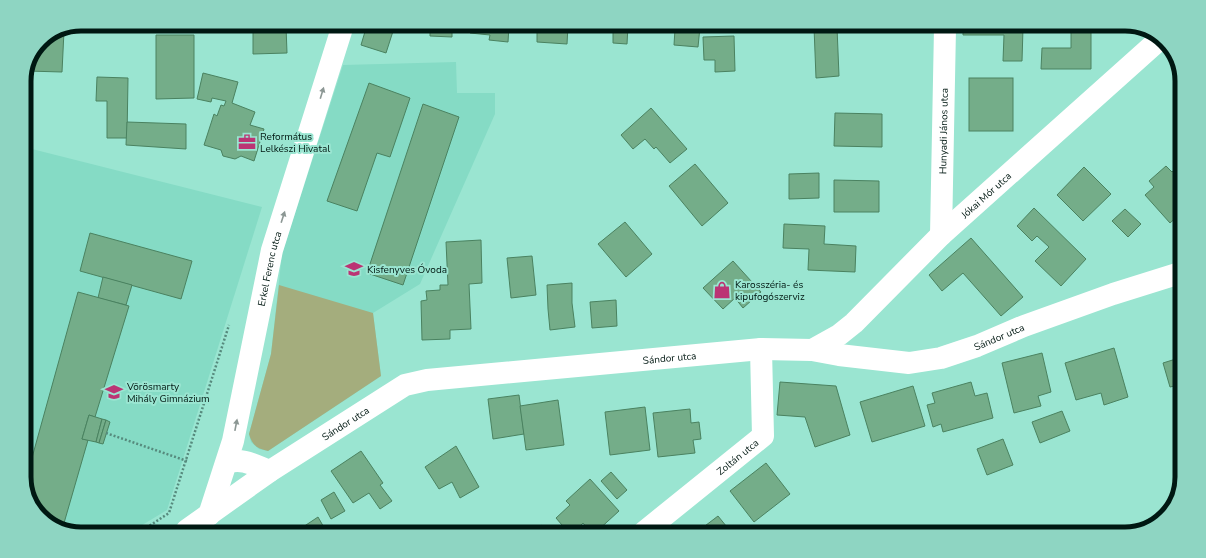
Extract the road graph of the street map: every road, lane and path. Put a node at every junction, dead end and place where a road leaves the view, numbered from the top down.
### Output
1 (342, 31) edge
2 (944, 31) edge
3 (1157, 42) edge
4 (941, 235) junction
5 (1175, 275) edge
6 (229, 325) dead end
7 (761, 349) junction
8 (812, 350) junction
9 (106, 433) dead end
10 (187, 461) junction
11 (227, 463) junction
12 (270, 471) junction
13 (209, 515) junction
14 (148, 527) edge
15 (191, 527) edge
16 (650, 527) edge

11 -> 1 street, Erkel Ferenc utca
2 - 4 street, Hunyadi János utca
3 - 4 street, Jókai Mór utca
4 - 8 street, Jókai Mór utca
5 - 8 street, Sándor utca
6 - 10 path
7 - 8 street, Sándor utca
7 - 12 street, Sándor utca
7 - 16 street, Zoltán utca
9 - 10 path
10 - 14 path
11 - 12 street
11 - 13 street, Erkel Ferenc utca
12 - 13 street, Sándor utca
13 - 15 street, Sándor utca

